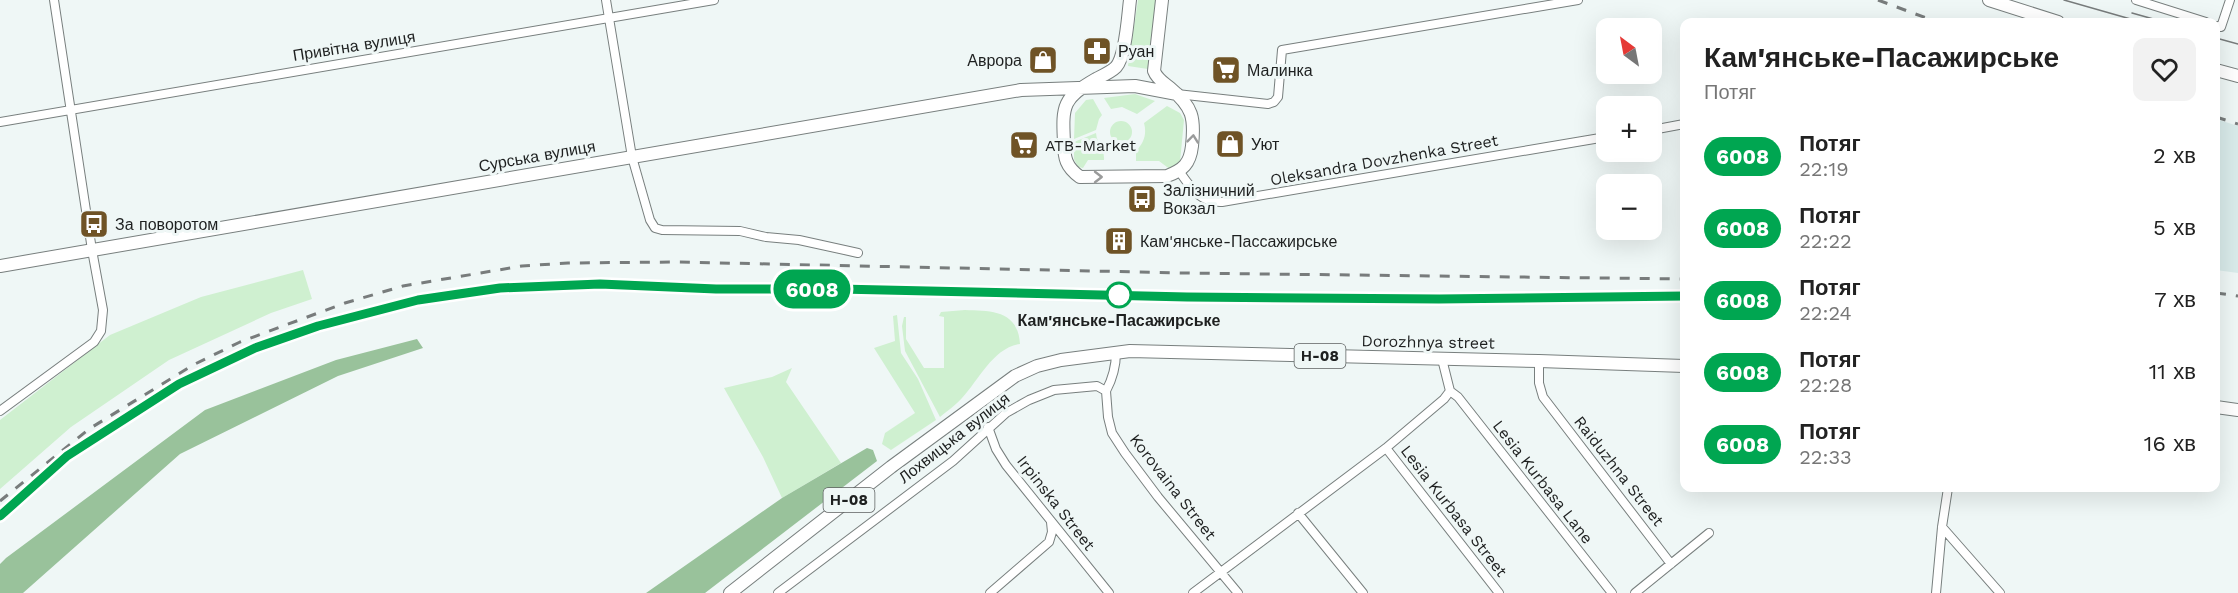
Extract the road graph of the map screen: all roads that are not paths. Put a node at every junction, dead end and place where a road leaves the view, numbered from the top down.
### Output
1 (54, 0) edge
2 (606, 0) edge
3 (714, 0) edge
4 (1130, 0) edge
5 (1162, 0) edge
6 (1578, 0) edge
7 (1989, 0) edge
8 (2136, 0) edge
9 (2230, 0) edge
10 (2045, 18) edge
11 (2193, 18) edge
12 (608, 19) junction
13 (2220, 27) edge
14 (2220, 70) edge
15 (1154, 71) junction
16 (2238, 76) edge
17 (1135, 86) junction
18 (1081, 88) junction
19 (1177, 94) junction
20 (70, 108) junction
21 (0, 122) edge
22 (1680, 125) edge
23 (1662, 128) edge
24 (1596, 139) edge
25 (632, 157) junction
26 (1179, 171) junction
27 (92, 250) junction
28 (858, 253) dead end
29 (0, 266) edge
30 (1116, 352) junction
31 (1442, 359) junction
32 (1539, 361) junction
33 (1680, 366) edge
34 (1106, 391) junction
35 (1450, 391) junction
36 (2220, 408) edge
37 (2238, 410) edge
38 (0, 411) edge
39 (988, 427) junction
40 (1386, 448) junction
41 (1947, 492) edge
42 (1298, 513) junction
43 (1051, 522) junction
44 (1942, 527) junction
45 (1709, 533) dead end
46 (1067, 541) junction
47 (1049, 542) junction
48 (1671, 564) junction
49 (1221, 572) junction
50 (730, 593) edge
51 (778, 593) edge
52 (990, 593) edge
53 (1109, 593) edge
54 (1193, 593) edge
55 (1238, 593) edge
56 (1363, 593) edge
57 (1498, 593) edge
58 (1612, 593) edge
59 (1635, 593) edge
60 (1936, 593) edge
61 (2000, 593) edge

1 - 20 street
2 - 12 street
3 - 12 street, Привітна вулиця
4 - 18 main road
5 - 15 main road
6 - 19 street
7 - 10 main road
8 - 11 street
9 - 13 street
12 - 20 street, Привітна вулиця
12 - 25 street
14 - 16 main road
15 - 17 main road
15 - 19 main road
17 - 18 main road
17 - 19 main road
18 - 25 main road, Сурська вулиця
18 -> 26 main road
26 -> 19 main road
20 - 21 street, Привітна вулиця
20 - 27 street
22 - 23 street
24 - 26 street, Oleksandra Dovzhenka Street
25 - 27 main road, Сурська вулиця
25 - 28 street
27 - 29 main road, Сурська вулиця
27 - 38 street
30 - 31 main road, Dorozhnya street / Н-08
30 - 34 street
30 - 50 main road, Dorozhnya street / Н-08
31 - 32 main road, Dorozhnya street / Н-08
31 - 35 street
32 - 33 main road, Dorozhnya street / Н-08
32 - 48 street, Raiduzhna Street
34 - 39 street, Лохвицька вулиця
34 - 49 street, Korovaina Street
35 - 40 street
35 - 58 street, Lesia Kurbasa Lane
36 - 37 main road
39 - 43 street, Irpinska Street
39 - 51 street, Лохвицька вулиця
40 - 42 street
40 - 57 street, Lesia Kurbasa Street
41 - 44 street
42 - 49 street
42 - 56 street
43 - 46 street, Irpinska Street
43 - 47 street
44 - 60 street
44 - 61 street
45 - 48 street
46 - 47 street
46 - 53 street, Irpinska Street
47 - 52 street
48 - 59 street
49 - 54 street
49 - 55 street, Korovaina Street

